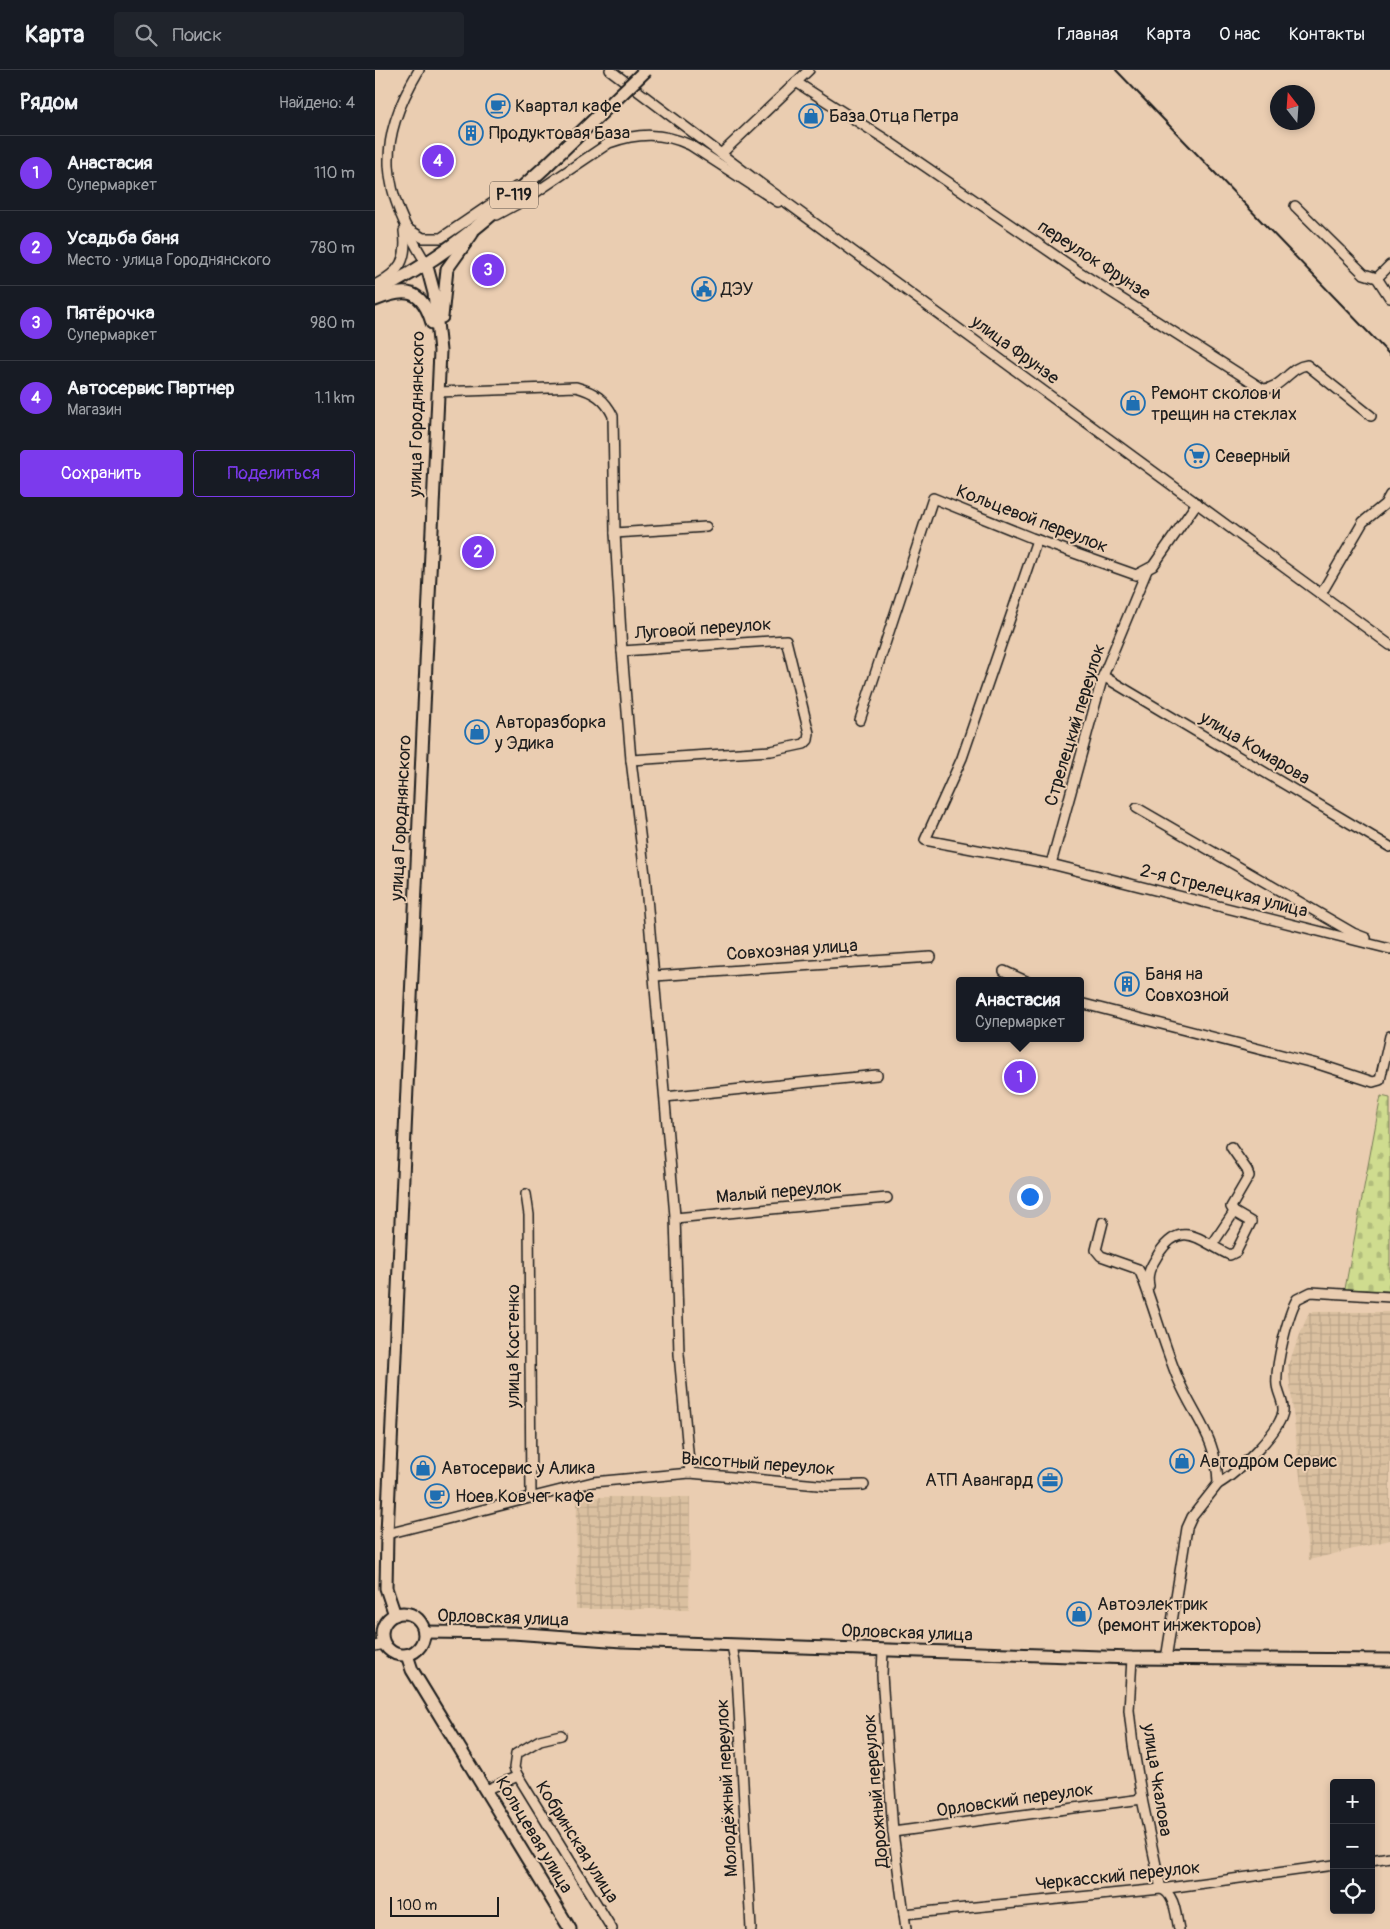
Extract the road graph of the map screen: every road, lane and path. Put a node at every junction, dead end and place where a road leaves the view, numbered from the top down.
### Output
1 (419, 70) edge
2 (610, 70) edge
3 (645, 70) edge
4 (809, 70) edge
5 (796, 82) junction
6 (387, 115) dead end
7 (721, 154) junction
8 (380, 167) dead end
9 (545, 167) junction
10 (1295, 206) dead end
11 (803, 214) junction
12 (481, 224) junction
13 (403, 226) junction
14 (426, 263) junction
15 (1390, 265) edge
16 (1377, 278) junction
17 (375, 285) edge
18 (375, 292) edge
19 (1390, 298) edge
20 (375, 300) edge
21 (440, 351) junction
22 (439, 392) junction
23 (1371, 416) dead end
24 (1388, 502) edge
25 (1197, 503) junction
26 (706, 527) dead end
27 (615, 533) junction
28 (1037, 540) junction
29 (1147, 570) junction
30 (1321, 594) junction
31 (1390, 645) edge
32 (622, 650) junction
33 (1103, 676) junction
34 (860, 720) dead end
35 (631, 760) junction
36 (1137, 808) dead end
37 (1390, 847) edge
38 (1051, 864) junction
39 (1390, 948) edge
40 (931, 957) dead end
41 (1004, 971) dead end
42 (655, 976) junction
43 (1017, 977) edge
44 (1084, 1004) edge
45 (1390, 1036) edge
46 (877, 1075) dead end
47 (665, 1097) junction
48 (1231, 1147) dead end
49 (527, 1194) dead end
50 (887, 1198) dead end
51 (1234, 1212) junction
52 (675, 1218) junction
53 (1103, 1222) dead end
54 (1212, 1245) junction
55 (1150, 1268) junction
56 (1138, 1270) junction
57 (1149, 1296) junction
58 (1390, 1297) edge
59 (690, 1472) junction
60 (1218, 1484) junction
61 (864, 1485) dead end
62 (531, 1498) junction
63 (387, 1534) junction
64 (395, 1615) junction
65 (424, 1632) junction
66 (1170, 1638) junction
67 (380, 1645) edge
68 (732, 1645) junction
69 (883, 1650) junction
70 (407, 1654) junction
71 (1163, 1655) junction
72 (1132, 1658) junction
73 (1181, 1659) junction
74 (1390, 1660) edge
75 (561, 1735) dead end
76 (518, 1776) junction
77 (486, 1790) junction
78 (1142, 1799) junction
79 (893, 1832) junction
80 (1390, 1857) edge
81 (1375, 1859) edge
82 (1330, 1866) edge
83 (1161, 1889) junction
84 (904, 1914) junction
85 (570, 1929) edge
86 (612, 1929) edge
87 (751, 1929) edge
88 (906, 1929) edge
89 (1179, 1929) edge

1 - 6 street
2 - 7 street, улица Фрунзе
3 - 9 highway, Р-119, bridge
4 - 5 street
5 - 7 street
5 - 23 street, переулок Фрунзе
7 - 11 street, улица Фрунзе
8 - 13 street
9 - 12 highway, Р-119
9 - 13 street
10 - 16 street
11 - 12 street
11 - 25 street, улица Фрунзе
12 - 14 highway, Р-119
12 - 21 main road
13 - 14 street
13 - 17 street
14 - 18 highway, Р-119
14 - 21 main road, улица Городнянского
15 - 16 street
16 - 19 street
20 - 21 main road
21 - 22 main road, улица Городнянского
22 - 27 street
22 - 63 main road, улица Городнянского
24 - 30 street
25 - 29 street
25 - 30 street, улица Фрунзе
26 - 27 street
27 - 32 street
28 - 29 street, Кольцевой переулок
28 - 34 street, Кольцевой переулок
28 - 38 street, 2-я Стрелецкая улица
29 - 33 street, Стрелецкий переулок
30 - 31 street, улица Фрунзе
32 - 35 street
32 - 35 street, Луговой переулок
33 - 37 street, улица Комарова
33 - 38 street, Стрелецкий переулок
35 - 42 street
36 - 39 street, 2-я Стрелецкая улица
38 - 39 street, 2-я Стрелецкая улица
40 - 42 street, Совхозная улица
41 - 43 street
42 - 47 street
44 - 45 street
46 - 47 street
47 - 52 street
48 - 51 street
49 - 62 street, улица Костенко
50 - 52 street, Малый переулок
51 - 54 street
51 - 54 street
52 - 59 street
53 - 56 street
54 - 55 street
55 - 56 street
55 - 57 street
56 - 57 street
57 - 60 street
58 - 60 street
59 - 61 street, Высотный переулок
59 - 62 street, Высотный переулок
60 - 66 street
62 - 63 street, Высотный переулок
63 - 64 main road, улица Городнянского
64 - 65 main road
64 - 67 main road
65 - 68 main road, Орловская улица
65 - 70 main road
66 - 71 street
66 - 73 street
67 - 70 main road
68 - 69 main road, Орловская улица
68 - 87 street, Молодёжный переулок
69 - 72 main road, Орловская улица
69 - 79 street, Дорожный переулок
70 - 77 main road, Кольцевая улица
71 - 72 main road, Орловская улица
71 - 73 main road, Орловская улица
72 - 78 street, улица Чкалова
73 - 74 main road, Орловская улица
75 - 76 street
76 - 77 street, Кобринская улица
76 - 86 street, Кобринская улица
77 - 85 main road, Кольцевая улица
78 - 79 street, Орловский переулок
78 - 83 street, улица Чкалова
79 - 84 street, Дорожный переулок
80 - 81 street
82 - 83 street, Черкасский переулок
83 - 84 street, Черкасский переулок
83 - 89 street, улица Чкалова
84 - 88 street, Дорожный переулок

